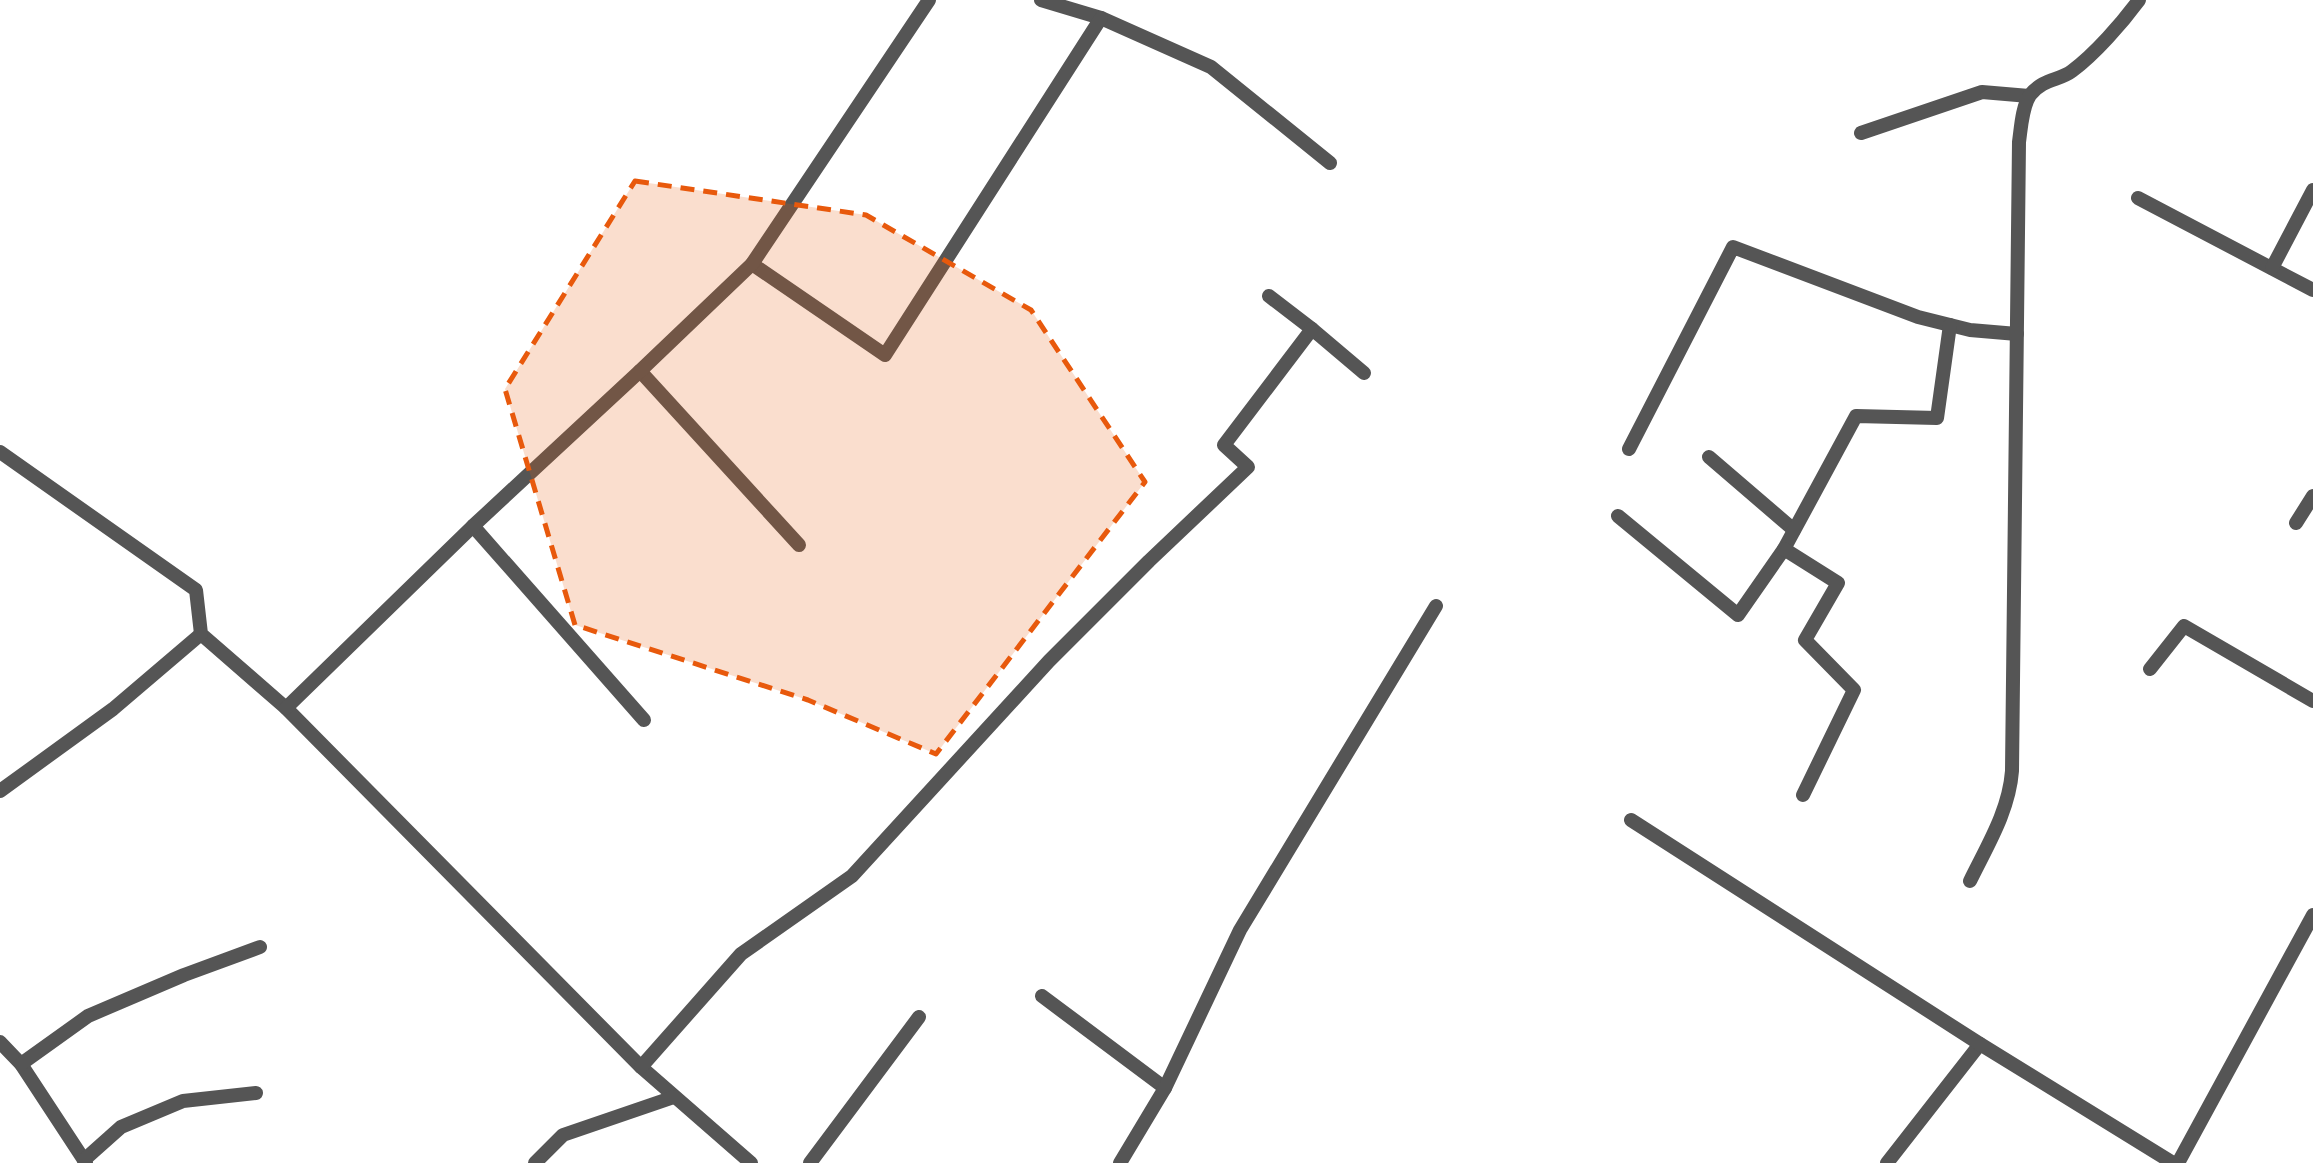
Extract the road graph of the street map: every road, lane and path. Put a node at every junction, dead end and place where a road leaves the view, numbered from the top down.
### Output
1 (929, 0) edge
2 (1041, 0) edge
3 (2139, 0) edge
4 (1101, 18) junction
5 (2029, 96) junction
6 (1861, 133) dead end
7 (1330, 163) dead end
8 (2313, 190) edge
9 (2138, 198) dead end
10 (752, 264) junction
11 (2272, 268) junction
12 (2313, 290) edge
13 (1269, 296) dead end
14 (1950, 325) junction
15 (1312, 329) junction
16 (2017, 334) junction
17 (640, 371) junction
18 (1364, 373) dead end
19 (1629, 449) dead end
20 (0, 452) edge
21 (1709, 457) dead end
22 (2313, 496) edge
23 (1618, 516) dead end
24 (2296, 523) dead end
25 (473, 526) junction
26 (1794, 530) junction
27 (799, 545) dead end
28 (1784, 549) junction
29 (1436, 606) dead end
30 (201, 634) junction
31 (2150, 669) dead end
32 (2313, 701) edge
33 (286, 708) junction
34 (643, 720) dead end
35 (0, 791) edge
36 (1803, 796) dead end
37 (1632, 820) dead end
38 (1970, 881) dead end
39 (2313, 915) edge
40 (260, 947) dead end
41 (1042, 996) dead end
42 (919, 1017) dead end
43 (0, 1042) edge
44 (1980, 1044) junction
45 (21, 1064) junction
46 (641, 1067) junction
47 (1165, 1088) junction
48 (256, 1093) dead end
49 (674, 1097) junction
50 (85, 1161) edge
51 (535, 1163) edge
52 (751, 1163) edge
53 (810, 1163) edge
54 (1119, 1163) edge
55 (1887, 1163) edge
56 (2176, 1163) edge

1 - 10 street
2 - 4 street
3 - 5 street
4 - 7 street
4 - 10 street
5 - 6 street
5 - 16 street
8 - 11 street
9 - 11 street
10 - 17 street
11 - 12 street
13 - 15 street
14 - 16 street
14 - 19 street
14 - 26 street
15 - 18 street
15 - 46 street
16 - 38 street
17 - 25 street
17 - 27 street
20 - 30 street
21 - 26 street
22 - 24 street
23 - 28 street
25 - 33 street
25 - 34 street
26 - 28 street
28 - 36 street
29 - 47 street
30 - 33 street
30 - 35 street
31 - 32 street
33 - 46 street
37 - 44 street
39 - 56 street
40 - 45 street
41 - 47 street
42 - 53 street
43 - 45 street
44 - 55 street
44 - 56 street
45 - 50 street
46 - 49 street
47 - 54 street
48 - 50 street
49 - 51 street
49 - 52 street

